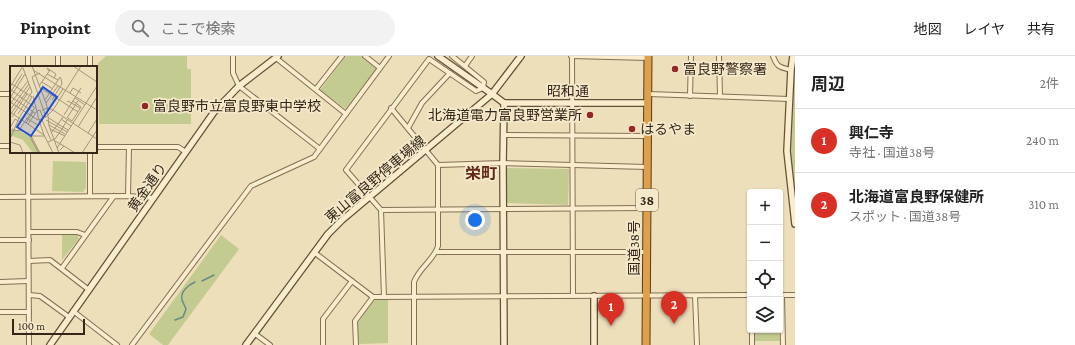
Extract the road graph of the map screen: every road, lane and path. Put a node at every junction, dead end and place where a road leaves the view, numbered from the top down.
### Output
1 (233, 56) edge
2 (342, 56) edge
3 (366, 56) edge
4 (389, 56) edge
5 (438, 56) edge
6 (452, 56) edge
7 (472, 56) edge
8 (521, 56) edge
9 (572, 56) edge
10 (597, 56) edge
11 (691, 56) edge
12 (719, 56) edge
13 (773, 56) edge
14 (793, 56) edge
15 (277, 57) edge
16 (648, 57) edge
17 (465, 66) junction
18 (380, 68) junction
19 (791, 70) junction
20 (450, 73) junction
21 (239, 86) junction
22 (483, 88) junction
23 (316, 89) junction
24 (492, 94) junction
25 (648, 94) junction
26 (690, 96) junction
27 (720, 96) junction
28 (789, 99) junction
29 (504, 103) junction
30 (572, 103) junction
31 (648, 103) junction
32 (391, 108) junction
33 (346, 114) junction
34 (408, 128) junction
35 (503, 135) junction
36 (573, 135) junction
37 (648, 136) junction
38 (97, 147) edge
39 (129, 147) junction
40 (320, 149) junction
41 (427, 150) junction
42 (186, 152) junction
43 (28, 153) edge
44 (90, 153) edge
45 (503, 163) junction
46 (438, 165) junction
47 (573, 165) junction
48 (648, 167) junction
49 (90, 196) junction
50 (114, 196) junction
51 (128, 196) junction
52 (0, 197) edge
53 (29, 197) junction
54 (369, 197) junction
55 (154, 198) junction
56 (503, 208) junction
57 (572, 208) junction
58 (647, 208) junction
59 (438, 209) junction
60 (381, 210) junction
61 (795, 224) edge
62 (29, 232) junction
63 (85, 235) junction
64 (0, 240) edge
65 (29, 240) junction
66 (436, 252) junction
67 (572, 252) junction
68 (647, 252) junction
69 (315, 253) junction
70 (503, 253) junction
71 (29, 261) junction
72 (62, 268) junction
73 (352, 281) junction
74 (0, 282) edge
75 (28, 282) junction
76 (89, 290) junction
77 (28, 295) junction
78 (747, 295) edge
79 (783, 295) edge
80 (795, 295) edge
81 (573, 296) junction
82 (594, 296) junction
83 (646, 296) junction
84 (695, 296) junction
85 (373, 297) junction
86 (384, 297) junction
87 (413, 297) junction
88 (503, 297) junction
89 (781, 297) edge
90 (73, 311) junction
91 (0, 312) edge
92 (29, 312) junction
93 (68, 317) junction
94 (254, 333) junction
95 (752, 333) edge
96 (29, 345) edge
97 (50, 345) edge
98 (117, 345) edge
99 (132, 345) edge
100 (246, 345) edge
101 (270, 345) edge
102 (323, 345) edge
103 (356, 345) edge
104 (414, 345) edge
105 (504, 345) edge
106 (594, 345) edge
107 (646, 345) edge
108 (697, 345) edge
109 (752, 345) edge
110 (783, 345) edge

1 - 21 street
2 - 23 street
3 - 18 street
4 - 18 street
5 - 22 street
6 - 17 street
7 - 17 street
8 - 24 street, 東山富良野停車場線
9 - 10 street
9 - 30 street
10 - 16 street
11 - 26 street
12 - 27 street
13 - 19 street
14 - 19 street
15 - 21 street, 黄金通り
15 - 23 street
16 - 25 highway, 国道38号 / 38
17 - 22 street
18 - 33 street
19 - 28 street
20 - 22 street
20 - 32 street
20 - 34 street
21 - 40 street
21 - 42 street, 黄金通り
22 - 24 street
23 - 33 street
24 - 29 street
24 - 41 street, 東山富良野停車場線
25 - 26 street
25 - 31 highway, 国道38号 / 38
26 - 27 street
27 - 28 street
28 - 61 street
29 - 30 street, 昭和通
29 - 35 street
30 - 31 street, 昭和通
30 - 36 street
31 - 37 highway, 国道38号 / 38
32 - 34 street
32 - 54 street
33 - 40 street
34 - 41 street
35 - 36 street
35 - 45 street
36 - 37 street
36 - 47 street
37 - 48 highway, 国道38号 / 38
38 - 39 street
39 - 42 street
39 - 51 street
40 - 99 street
41 - 46 street
41 - 54 street, 東山富良野停車場線
42 - 55 street, 黄金通り
43 - 53 street
44 - 49 street
45 - 46 street
45 - 47 street
45 - 56 street
46 - 59 street
47 - 48 street
47 - 57 street
48 - 58 highway, 国道38号 / 38
49 - 50 street
49 - 53 street
50 - 51 street
50 - 63 street
51 - 55 street
52 - 53 street
53 - 62 street
54 - 60 street
54 - 69 street, 東山富良野停車場線
55 - 76 street, 黄金通り
56 - 57 street
56 - 59 street
56 - 70 street
57 - 58 street
57 - 67 street
58 - 68 highway, 国道38号 / 38
59 - 60 street
59 - 66 street
60 - 86 street
62 - 63 street
62 - 65 street
63 - 72 street
64 - 65 street
65 - 71 street
66 - 70 street
66 - 87 street
67 - 68 street
67 - 70 street
67 - 81 street
68 - 83 highway, 国道38号 / 38
69 - 73 street
69 - 94 street, 東山富良野停車場線
70 - 88 street
71 - 72 street
71 - 75 street
72 - 76 street
73 - 85 street
73 - 102 street
74 - 75 street
75 - 77 street
76 - 90 street, 黄金通り
77 - 92 street
77 - 93 street
78 - 84 street
79 - 80 street
81 - 82 street
81 - 88 street
82 - 83 street
82 - 106 street
83 - 84 street
83 - 107 highway, 国道38号 / 38
84 - 108 street
85 - 86 street
85 - 103 street
86 - 87 street
87 - 88 street
87 - 104 street
88 - 105 street
89 - 110 street
90 - 93 street, 黄金通り
90 - 98 street
91 - 92 street
92 - 96 street
93 - 97 street, 黄金通り
94 - 100 street, 東山富良野停車場線
94 - 101 street
95 - 109 street

